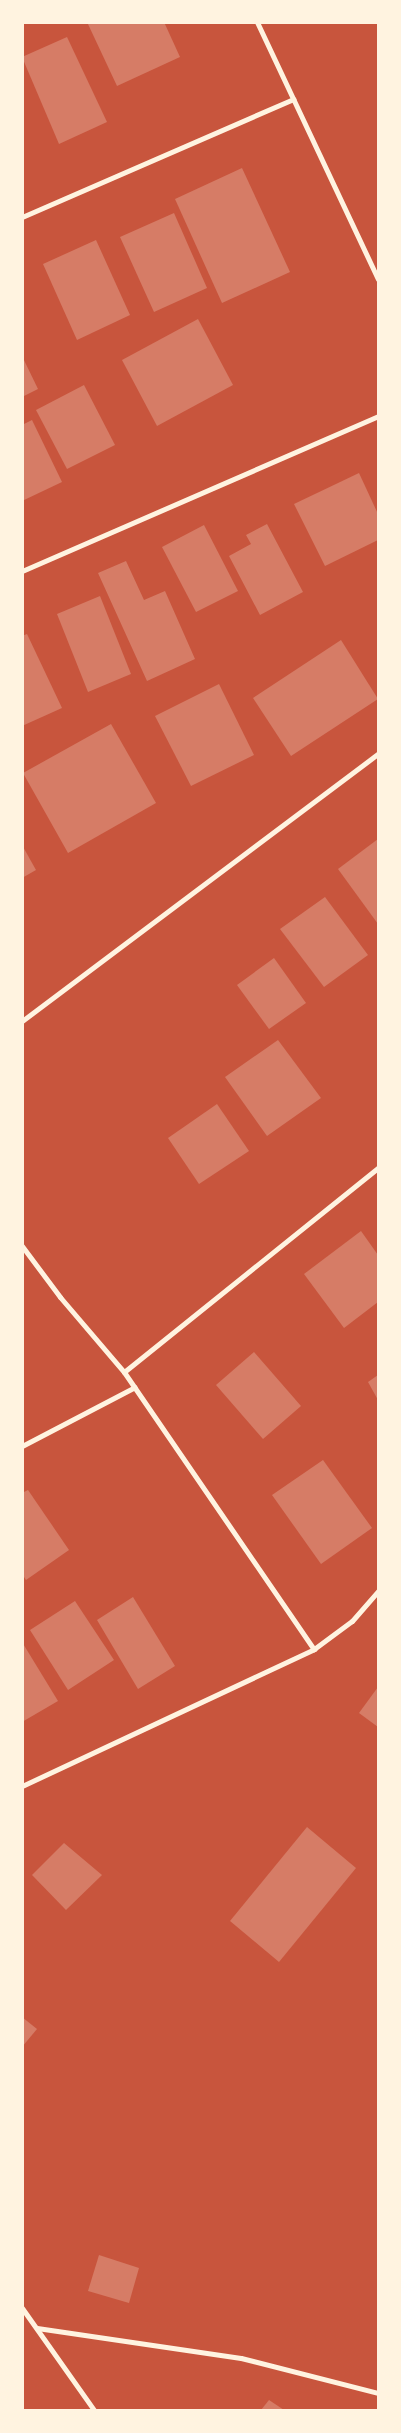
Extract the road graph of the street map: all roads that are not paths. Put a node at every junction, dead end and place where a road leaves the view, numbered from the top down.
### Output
1 (257, 22) edge
2 (294, 99) junction
3 (22, 217) edge
4 (378, 279) edge
5 (378, 416) edge
6 (22, 571) edge
7 (378, 754) edge
8 (22, 1021) edge
9 (378, 1168) edge
10 (22, 1246) edge
11 (124, 1372) junction
12 (135, 1387) junction
13 (22, 1446) edge
14 (378, 1591) edge
15 (314, 1650) junction
16 (22, 1786) edge
17 (22, 2308) edge
18 (37, 2328) junction
19 (378, 2393) edge
20 (94, 2410) edge

1 - 2 street
2 - 3 street
2 - 4 street
5 - 6 street
7 - 8 street
9 - 11 street
10 - 11 street
11 - 12 street
12 - 13 street
12 - 15 street
14 - 15 street
15 - 16 street
17 - 18 street
18 - 19 street
18 - 20 street

